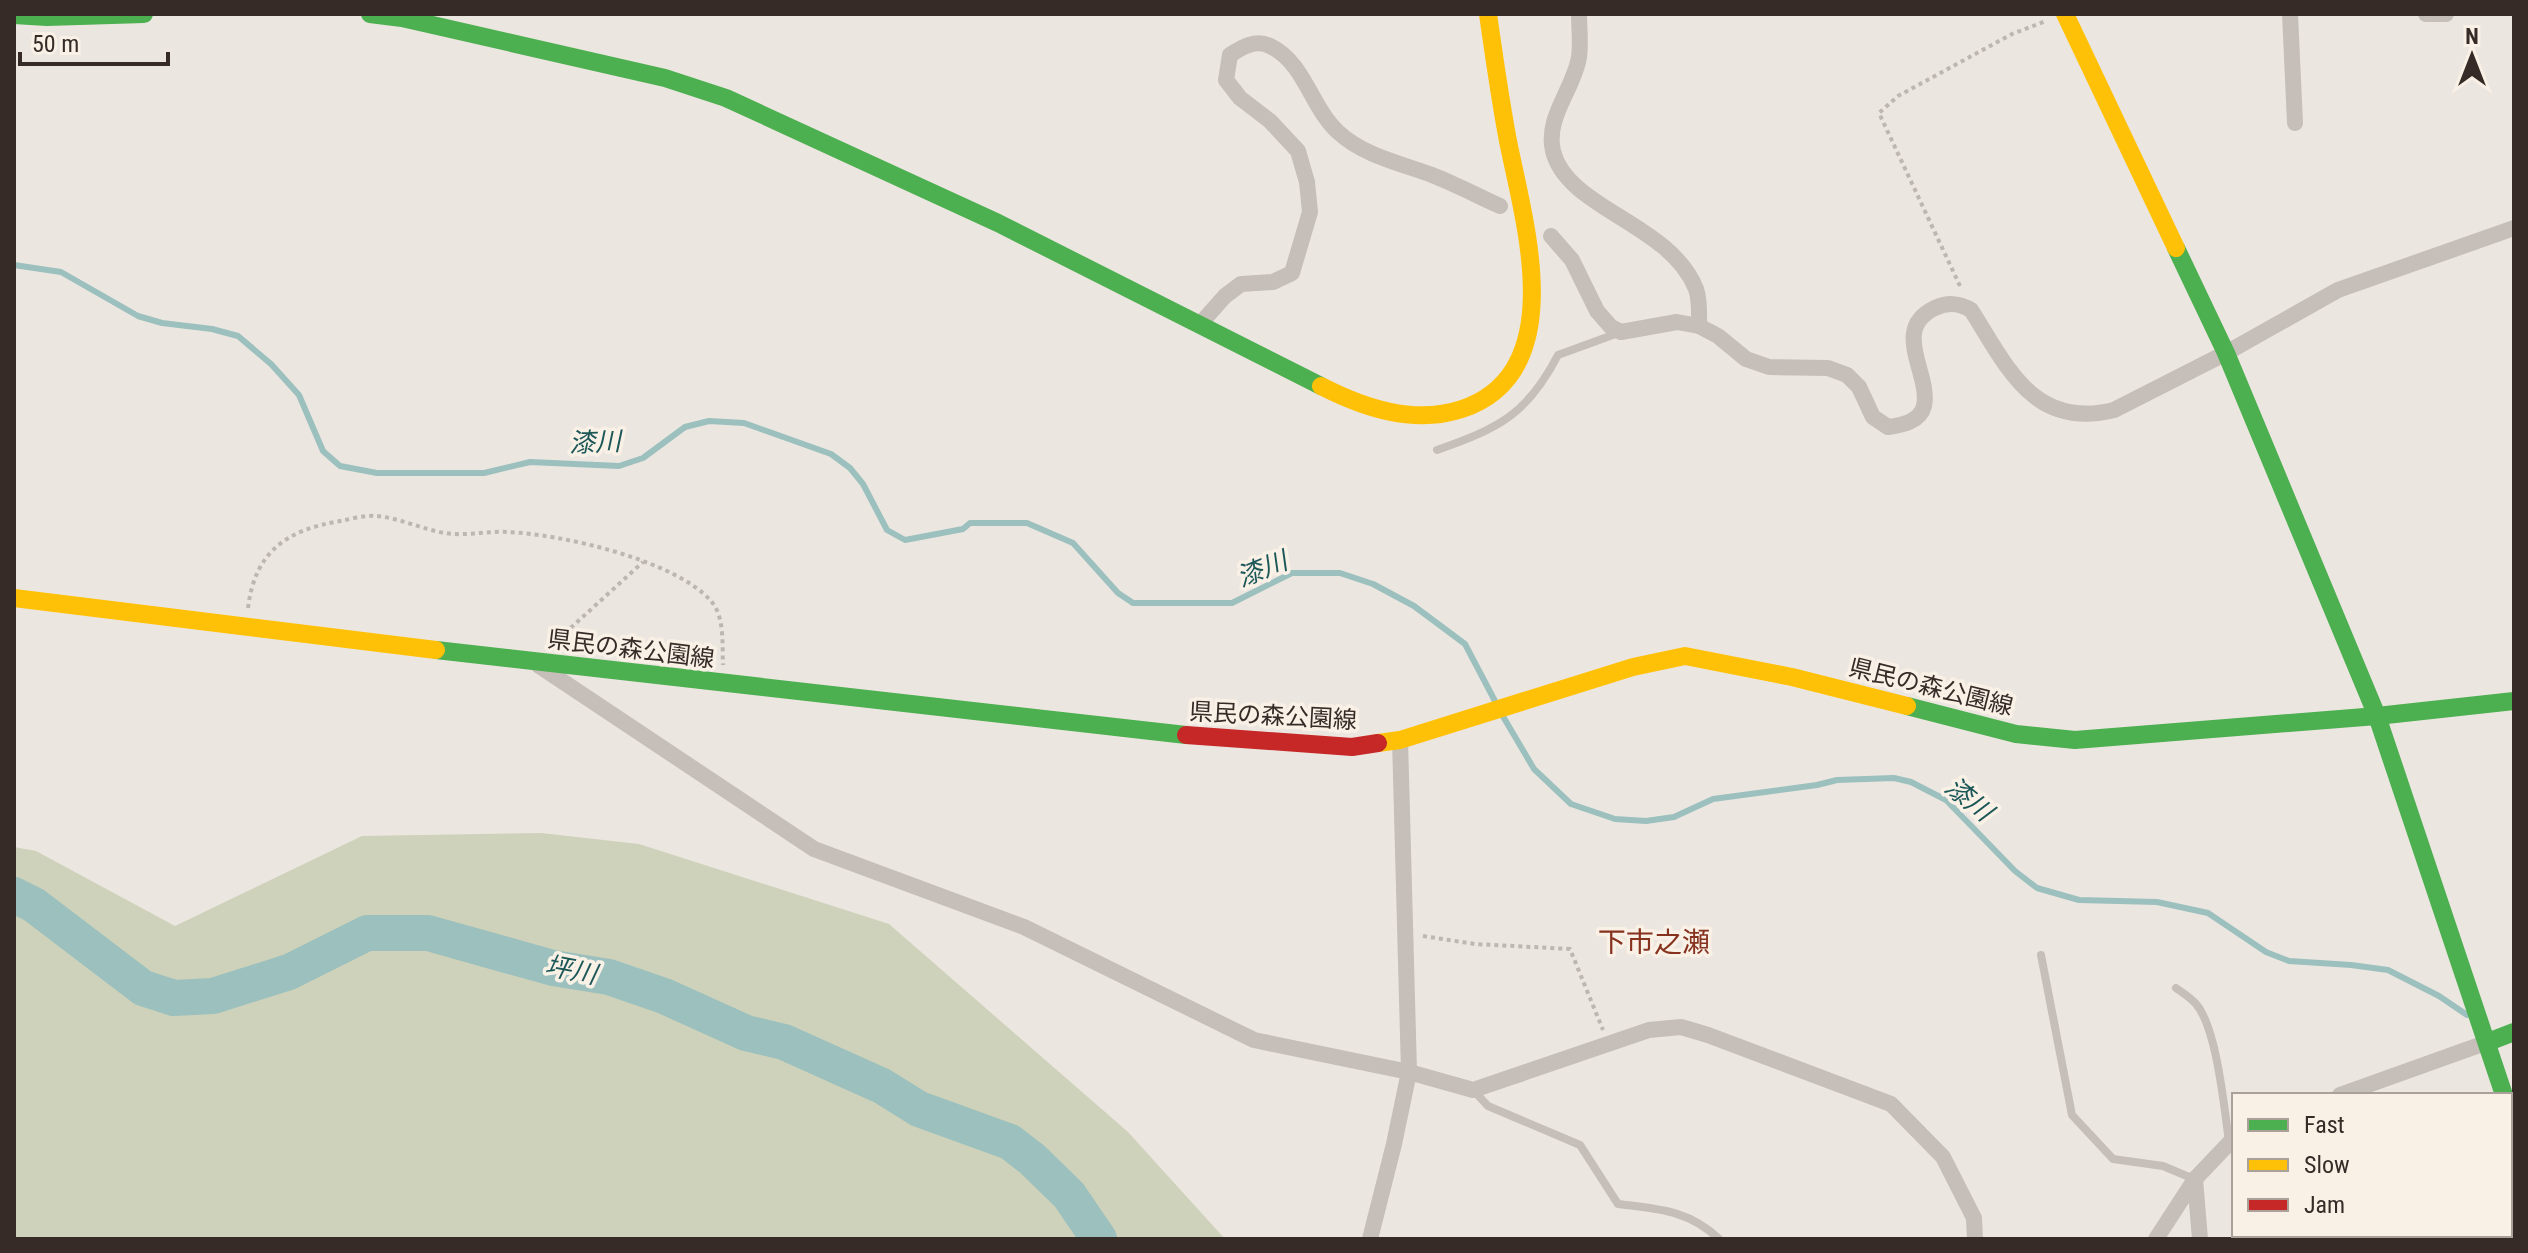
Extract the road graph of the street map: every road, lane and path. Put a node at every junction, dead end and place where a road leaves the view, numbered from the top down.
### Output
1 (144, 14) edge
2 (370, 14) edge
3 (1488, 14) edge
4 (1579, 14) edge
5 (2290, 14) edge
6 (2426, 14) edge
7 (2446, 14) edge
8 (14, 15) edge
9 (2058, 16) edge
10 (2295, 123) dead end
11 (1500, 206) dead end
12 (2514, 228) edge
13 (1551, 236) dead end
14 (1971, 310) junction
15 (1201, 323) junction
16 (1699, 326) junction
17 (1621, 332) junction
18 (2226, 353) junction
19 (1437, 450) dead end
20 (643, 562) junction
21 (14, 598) edge
22 (246, 626) junction
23 (534, 662) junction
24 (724, 684) junction
25 (2514, 701) edge
26 (2377, 716) junction
27 (1400, 740) junction
28 (1406, 933) junction
29 (2041, 955) dead end
30 (2176, 988) dead end
31 (2514, 1032) edge
32 (2488, 1042) junction
33 (1608, 1044) junction
34 (1409, 1072) junction
35 (1473, 1090) junction
36 (2346, 1093) edge
37 (2503, 1093) edge
38 (2232, 1140) edge
39 (2195, 1179) junction
40 (1370, 1239) edge
41 (1719, 1239) edge
42 (1975, 1239) edge
43 (2156, 1239) edge
44 (2200, 1239) edge

1 - 8 street
2 - 15 street
3 - 15 street
4 - 16 street
5 - 10 street
6 - 7 street
9 - 14 path
9 - 18 street
11 - 15 street
12 - 18 street
13 - 17 street
14 - 16 street
14 - 18 street
16 - 17 street
17 - 19 lane
18 - 26 street
20 - 22 path
20 - 23 path
20 - 24 path
21 - 22 street, 県民の森公園線
22 - 23 street, 県民の森公園線
23 - 24 street, 県民の森公園線
23 - 34 street
24 - 27 street, 県民の森公園線
25 - 26 street, 県民の森公園線
26 - 27 street, 県民の森公園線
26 - 32 street
27 - 28 street
28 - 33 path
28 - 34 street
29 - 39 lane
30 - 38 lane
31 - 32 street
32 - 36 street
32 - 37 street
33 - 35 street
33 - 42 street
34 - 35 street
34 - 40 street
35 - 41 lane
38 - 39 street
39 - 43 street
39 - 44 street

